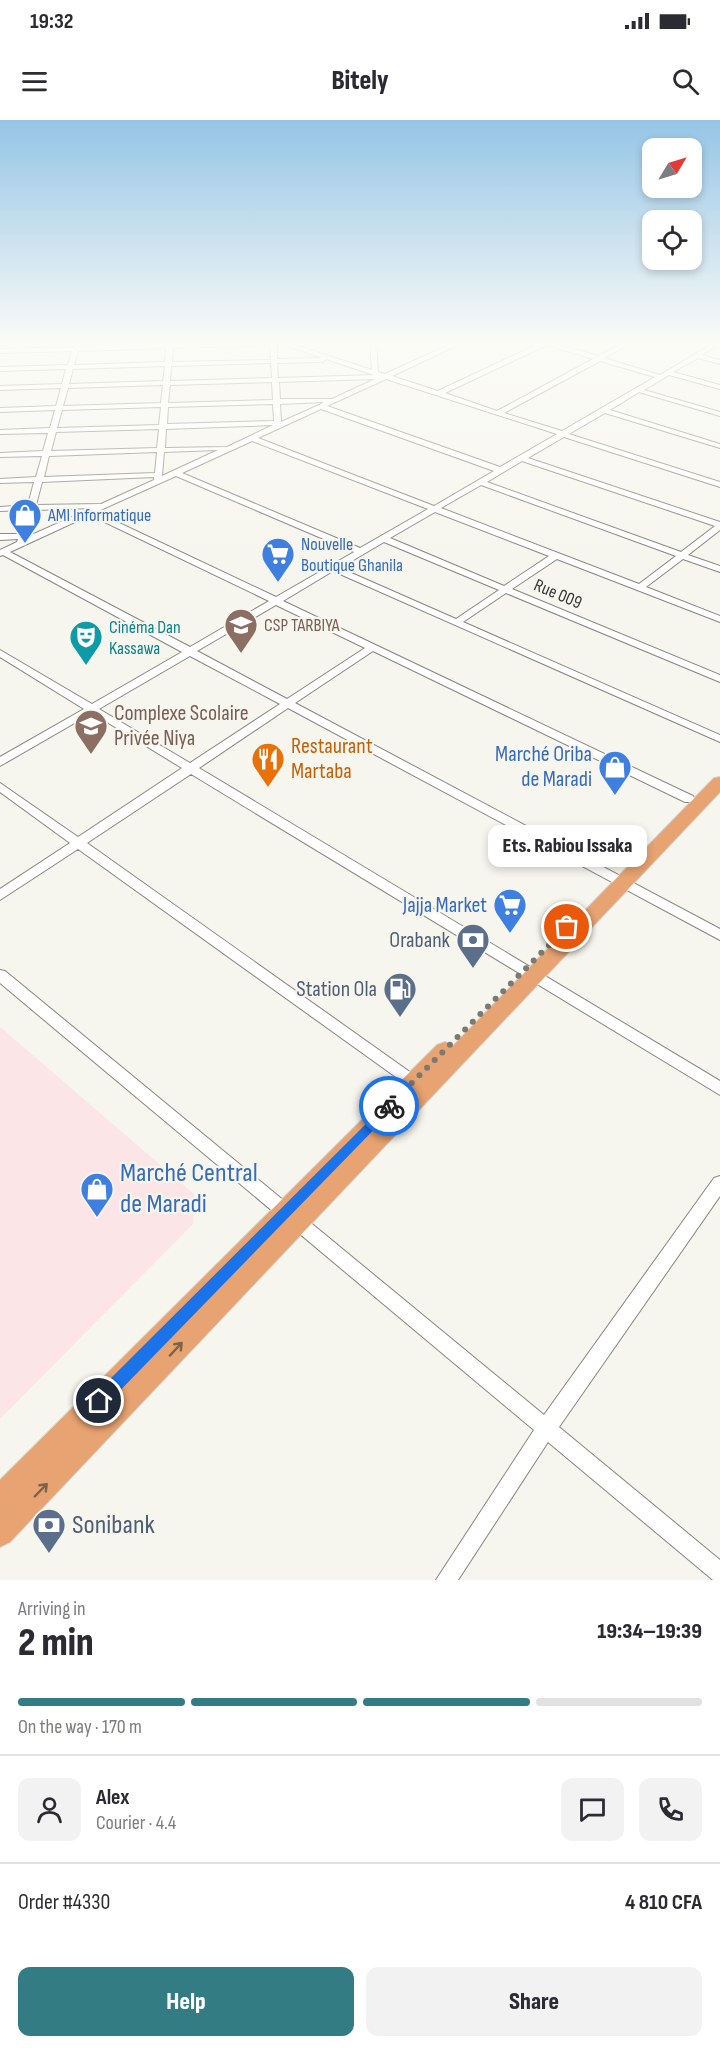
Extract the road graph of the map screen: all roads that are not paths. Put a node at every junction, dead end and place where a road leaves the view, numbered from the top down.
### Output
1 (58, 411) edge
2 (163, 411) edge
3 (275, 411) edge
4 (308, 411) edge
5 (335, 411) edge
6 (492, 411) edge
7 (501, 411) edge
8 (602, 411) edge
9 (608, 411) edge
10 (498, 413) junction
11 (277, 424) junction
12 (162, 426) junction
13 (54, 430) junction
14 (0, 432) edge
15 (563, 434) junction
16 (252, 438) junction
17 (720, 446) edge
18 (230, 448) junction
19 (161, 450) junction
20 (48, 454) junction
21 (0, 455) edge
22 (521, 458) junction
23 (500, 470) junction
24 (176, 473) junction
25 (158, 478) junction
26 (40, 479) junction
27 (0, 481) edge
28 (480, 482) junction
29 (720, 485) edge
30 (104, 505) junction
31 (32, 507) junction
32 (0, 508) edge
33 (434, 509) junction
34 (90, 512) junction
35 (720, 526) edge
36 (0, 537) edge
37 (384, 539) junction
38 (22, 540) junction
39 (361, 552) junction
40 (2, 553) edge
41 (683, 555) junction
42 (555, 556) junction
43 (333, 568) junction
44 (720, 569) edge
45 (640, 588) junction
46 (504, 589) junction
47 (276, 601) junction
48 (720, 619) edge
49 (457, 622) junction
50 (373, 647) junction
51 (191, 651) junction
52 (0, 653) edge
53 (720, 679) edge
54 (289, 704) junction
55 (92, 709) junction
56 (720, 739) edge
57 (0, 762) edge
58 (720, 768) edge
59 (191, 769) junction
60 (720, 782) edge
61 (0, 787) edge
62 (689, 799) junction
63 (78, 843) junction
64 (619, 881) junction
65 (0, 895) edge
66 (720, 935) edge
67 (529, 974) junction
68 (0, 975) edge
69 (419, 1085) junction
70 (720, 1089) edge
71 (720, 1183) edge
72 (296, 1215) junction
73 (546, 1429) junction
74 (0, 1501) edge
75 (0, 1532) edge
76 (720, 1573) edge
77 (446, 1580) edge

1 - 13 street
2 - 12 street
3 - 11 street
4 - 11 street
5 - 23 street
6 - 10 street
7 - 10 street
8 - 15 street
9 - 17 street
10 - 15 street
11 - 12 street
11 - 16 street
12 - 13 street
12 - 19 street
13 - 14 street
13 - 20 street
15 - 22 street
15 - 29 street
16 - 18 street
16 - 33 street
18 - 19 street
18 - 24 street
19 - 20 street
19 - 25 street
20 - 21 street
20 - 26 street
22 - 23 street
22 - 35 street
23 - 28 street
24 - 25 street
24 - 39 street
25 - 26 street
25 - 30 street
26 - 27 street
26 - 31 street
28 - 33 street
28 - 41 street
30 - 31 street
30 - 34 street
31 - 32 street
31 - 38 street
33 - 37 street
33 - 42 street
34 - 38 street
34 - 47 street
35 - 41 street
36 - 38 street
37 - 39 street
37 - 46 street, Rue 009
38 - 40 street
39 - 43 street
40 - 51 street
41 - 44 street
41 - 45 street
42 - 45 street
42 - 46 street
43 - 47 street
43 - 49 street
45 - 48 street
46 - 49 street
46 - 53 street, Rue 009
47 - 50 street
47 - 51 street
49 - 56 street
50 - 54 street
50 - 62 street
51 - 54 street
51 - 55 street
52 - 55 street
54 - 59 street
54 - 64 street
55 - 57 street
55 - 59 street
58 - 62 highway
59 - 63 street
59 - 67 street
60 - 64 highway
61 - 63 street
62 - 64 highway
63 - 65 street
63 - 69 street
64 - 66 street
64 - 67 highway
67 - 69 highway
67 - 70 street
68 - 72 street
69 - 72 highway
71 - 73 street
72 - 73 street
72 - 74 highway
75 -> 72 highway
73 - 76 street
73 - 77 street

